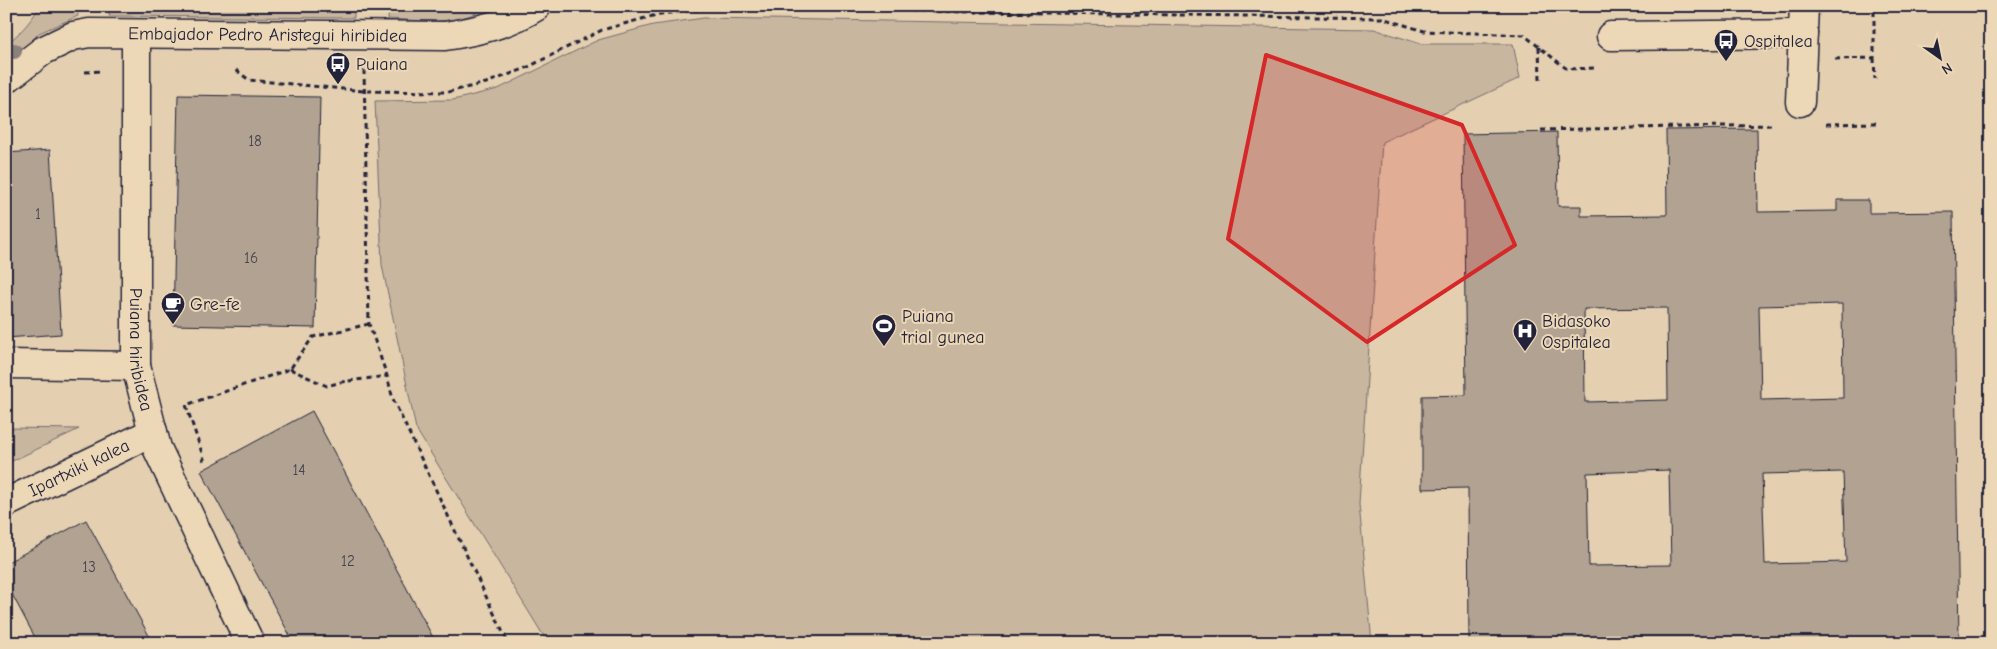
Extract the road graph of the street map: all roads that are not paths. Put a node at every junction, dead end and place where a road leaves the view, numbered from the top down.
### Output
1 (502, 6) edge
2 (537, 6) edge
3 (1804, 6) edge
4 (136, 34) junction
5 (1803, 34) junction
6 (445, 36) junction
7 (1611, 36) dead end
8 (6, 79) edge
9 (1800, 102) dead end
10 (6, 364) edge
11 (136, 366) junction
12 (153, 432) junction
13 (6, 503) edge
14 (250, 643) edge

1 - 6 street
2 - 6 street, Embajador Pedro Aristegui hiribidea
3 - 5 street
4 - 6 street, Embajador Pedro Aristegui hiribidea
4 - 8 street, Embajador Pedro Aristegui hiribidea
4 - 11 street, Puiana hiribidea
5 - 7 street
5 - 9 street
10 - 11 street
11 - 12 street, Puiana hiribidea
12 - 13 street, Ipartxiki kalea
12 - 14 street, Puiana hiribidea

